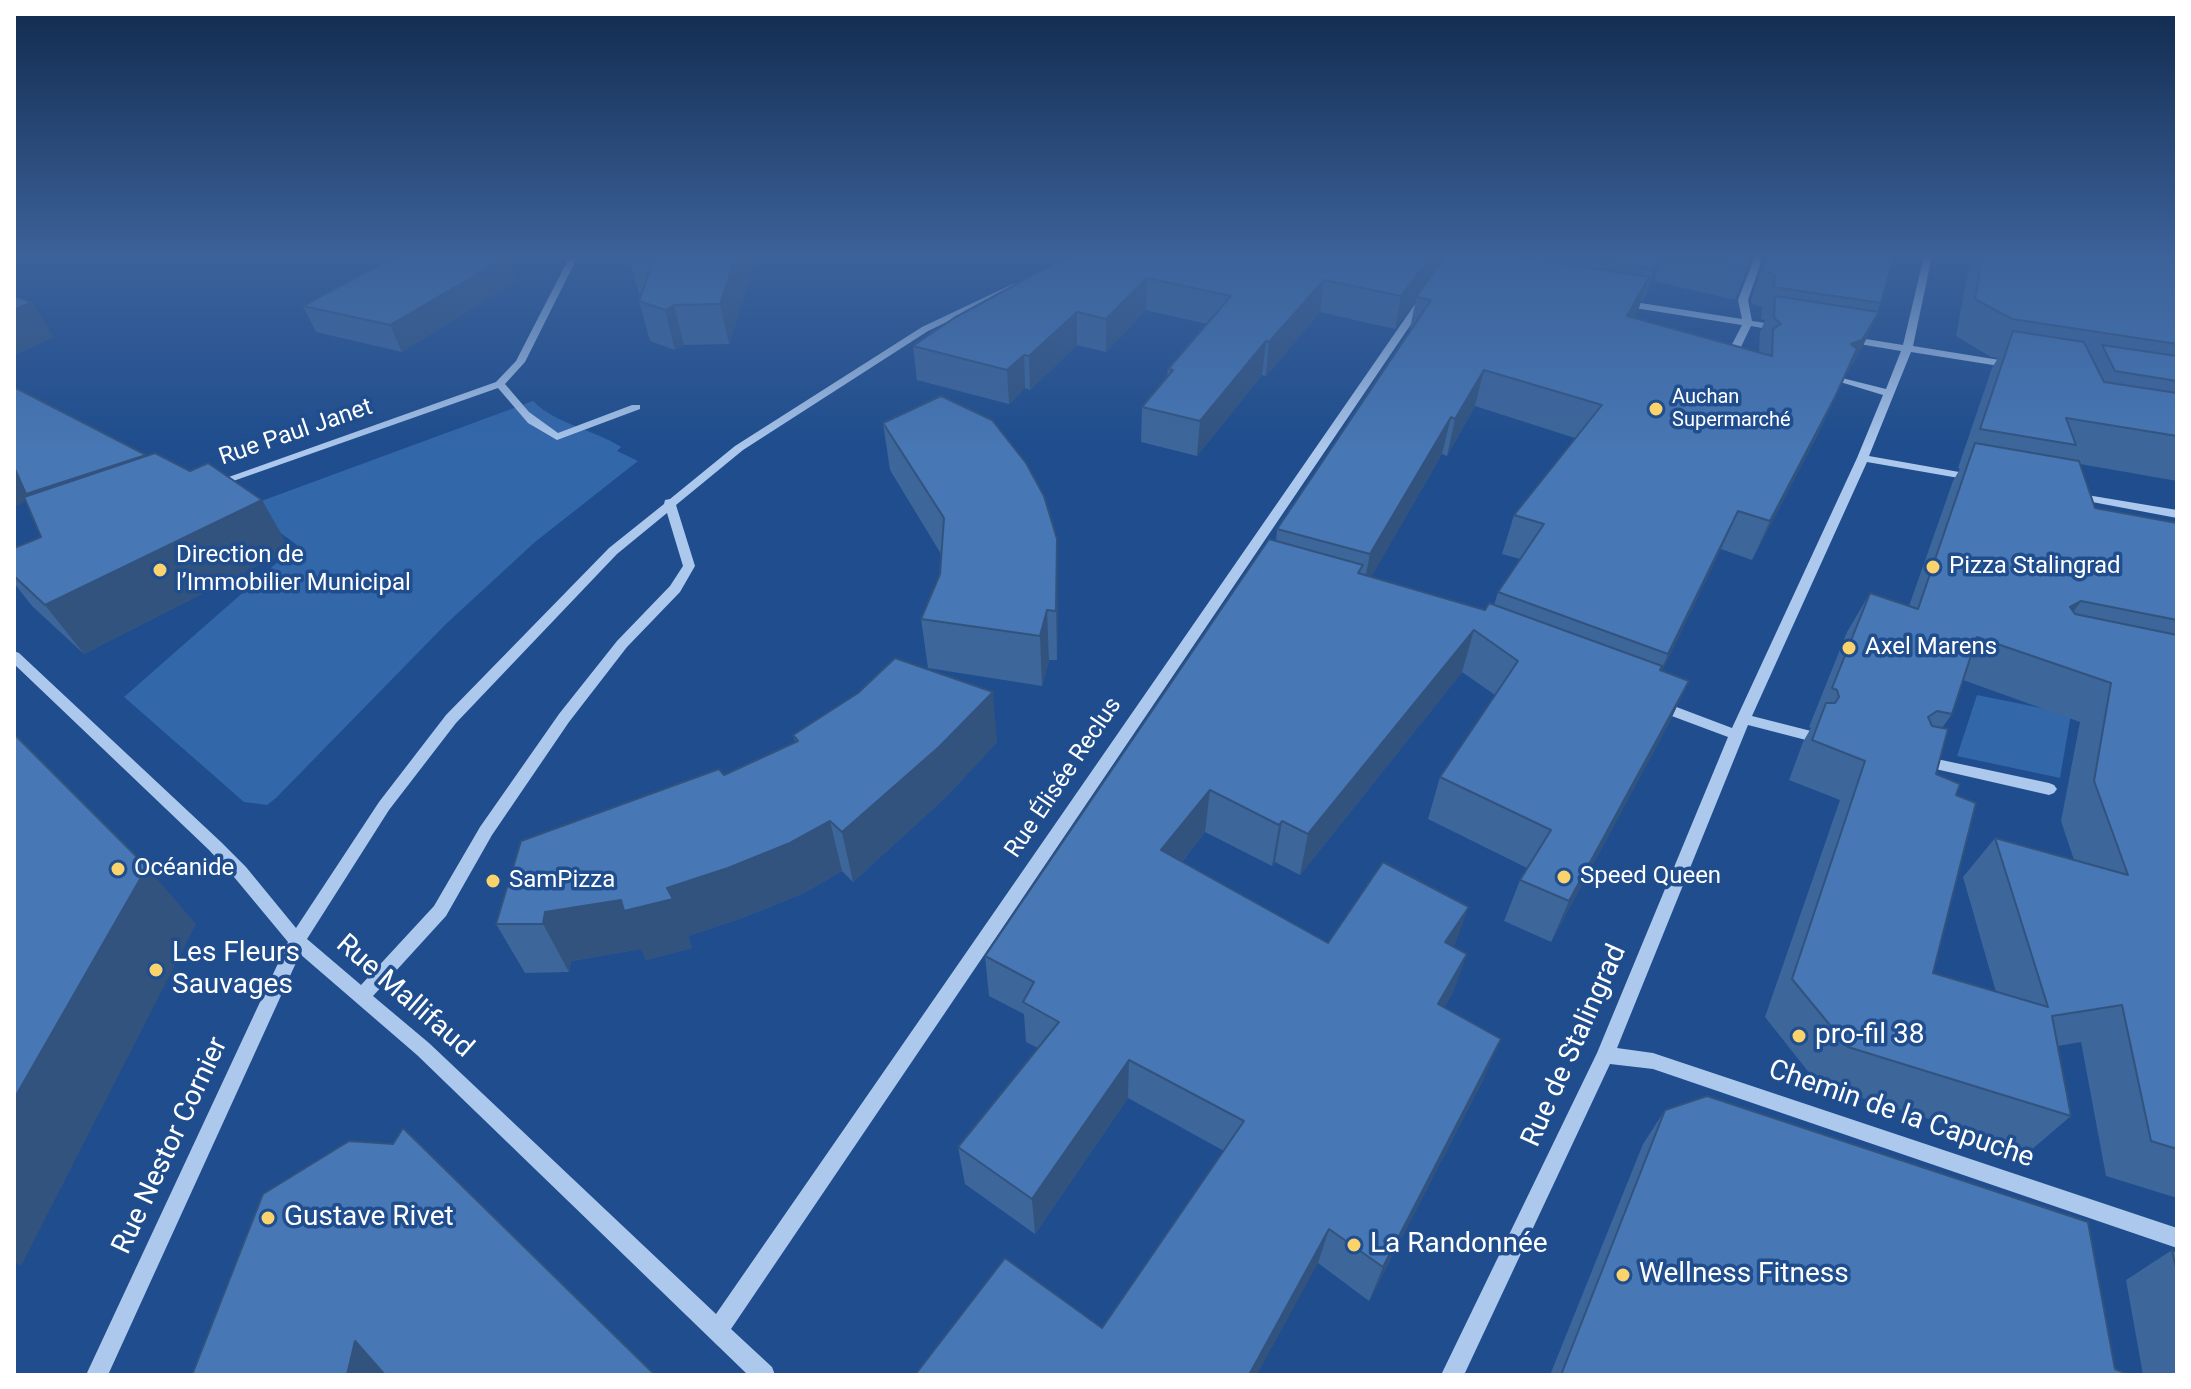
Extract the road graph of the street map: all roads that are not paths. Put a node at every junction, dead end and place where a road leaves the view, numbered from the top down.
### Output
1 (541, 321) edge
2 (943, 321) edge
3 (1409, 321) edge
4 (1735, 321) edge
5 (1913, 321) edge
6 (1748, 323) junction
7 (1793, 330) edge
8 (1839, 337) edge
9 (1907, 349) junction
10 (1758, 359) edge
11 (2023, 367) edge
12 (1842, 381) edge
13 (500, 384) junction
14 (1889, 393) junction
15 (636, 407) dead end
16 (1863, 458) junction
17 (1995, 481) edge
18 (203, 488) edge
19 (2055, 492) edge
20 (669, 502) junction
21 (2177, 514) edge
22 (14, 656) edge
23 (1651, 702) edge
24 (1740, 727) junction
25 (1806, 735) dead end
26 (1911, 758) edge
27 (2049, 789) dead end
28 (297, 941) junction
29 (362, 996) junction
30 (1605, 1055) junction
31 (2177, 1238) edge
32 (718, 1329) junction
33 (97, 1375) edge
34 (764, 1375) edge
35 (1452, 1375) edge

1 - 13 street
2 - 20 street, Rue Nestor Cornier
3 - 32 street, Rue Élisée Reclus
4 - 6 street
5 - 9 street, Rue de Stalingrad
6 - 7 street
6 - 10 street
8 - 9 street
9 - 11 street
9 - 14 street, Rue de Stalingrad
12 - 14 street
13 - 15 street
13 - 18 street, Rue Paul Janet
14 - 16 street, Rue de Stalingrad
16 - 17 street
16 - 24 street, Rue de Stalingrad
19 - 21 street
20 - 28 street, Rue Nestor Cornier
20 - 29 street
22 - 28 street, Rue Mallifaud
23 - 24 street
24 - 25 street
24 - 30 street, Rue de Stalingrad
26 - 27 street
28 - 29 street, Rue Mallifaud
28 - 33 street, Rue Nestor Cornier
29 - 32 street, Rue Mallifaud
30 - 31 street, Chemin de la Capuche
30 - 35 street, Rue de Stalingrad
32 - 34 street, Rue Mallifaud

